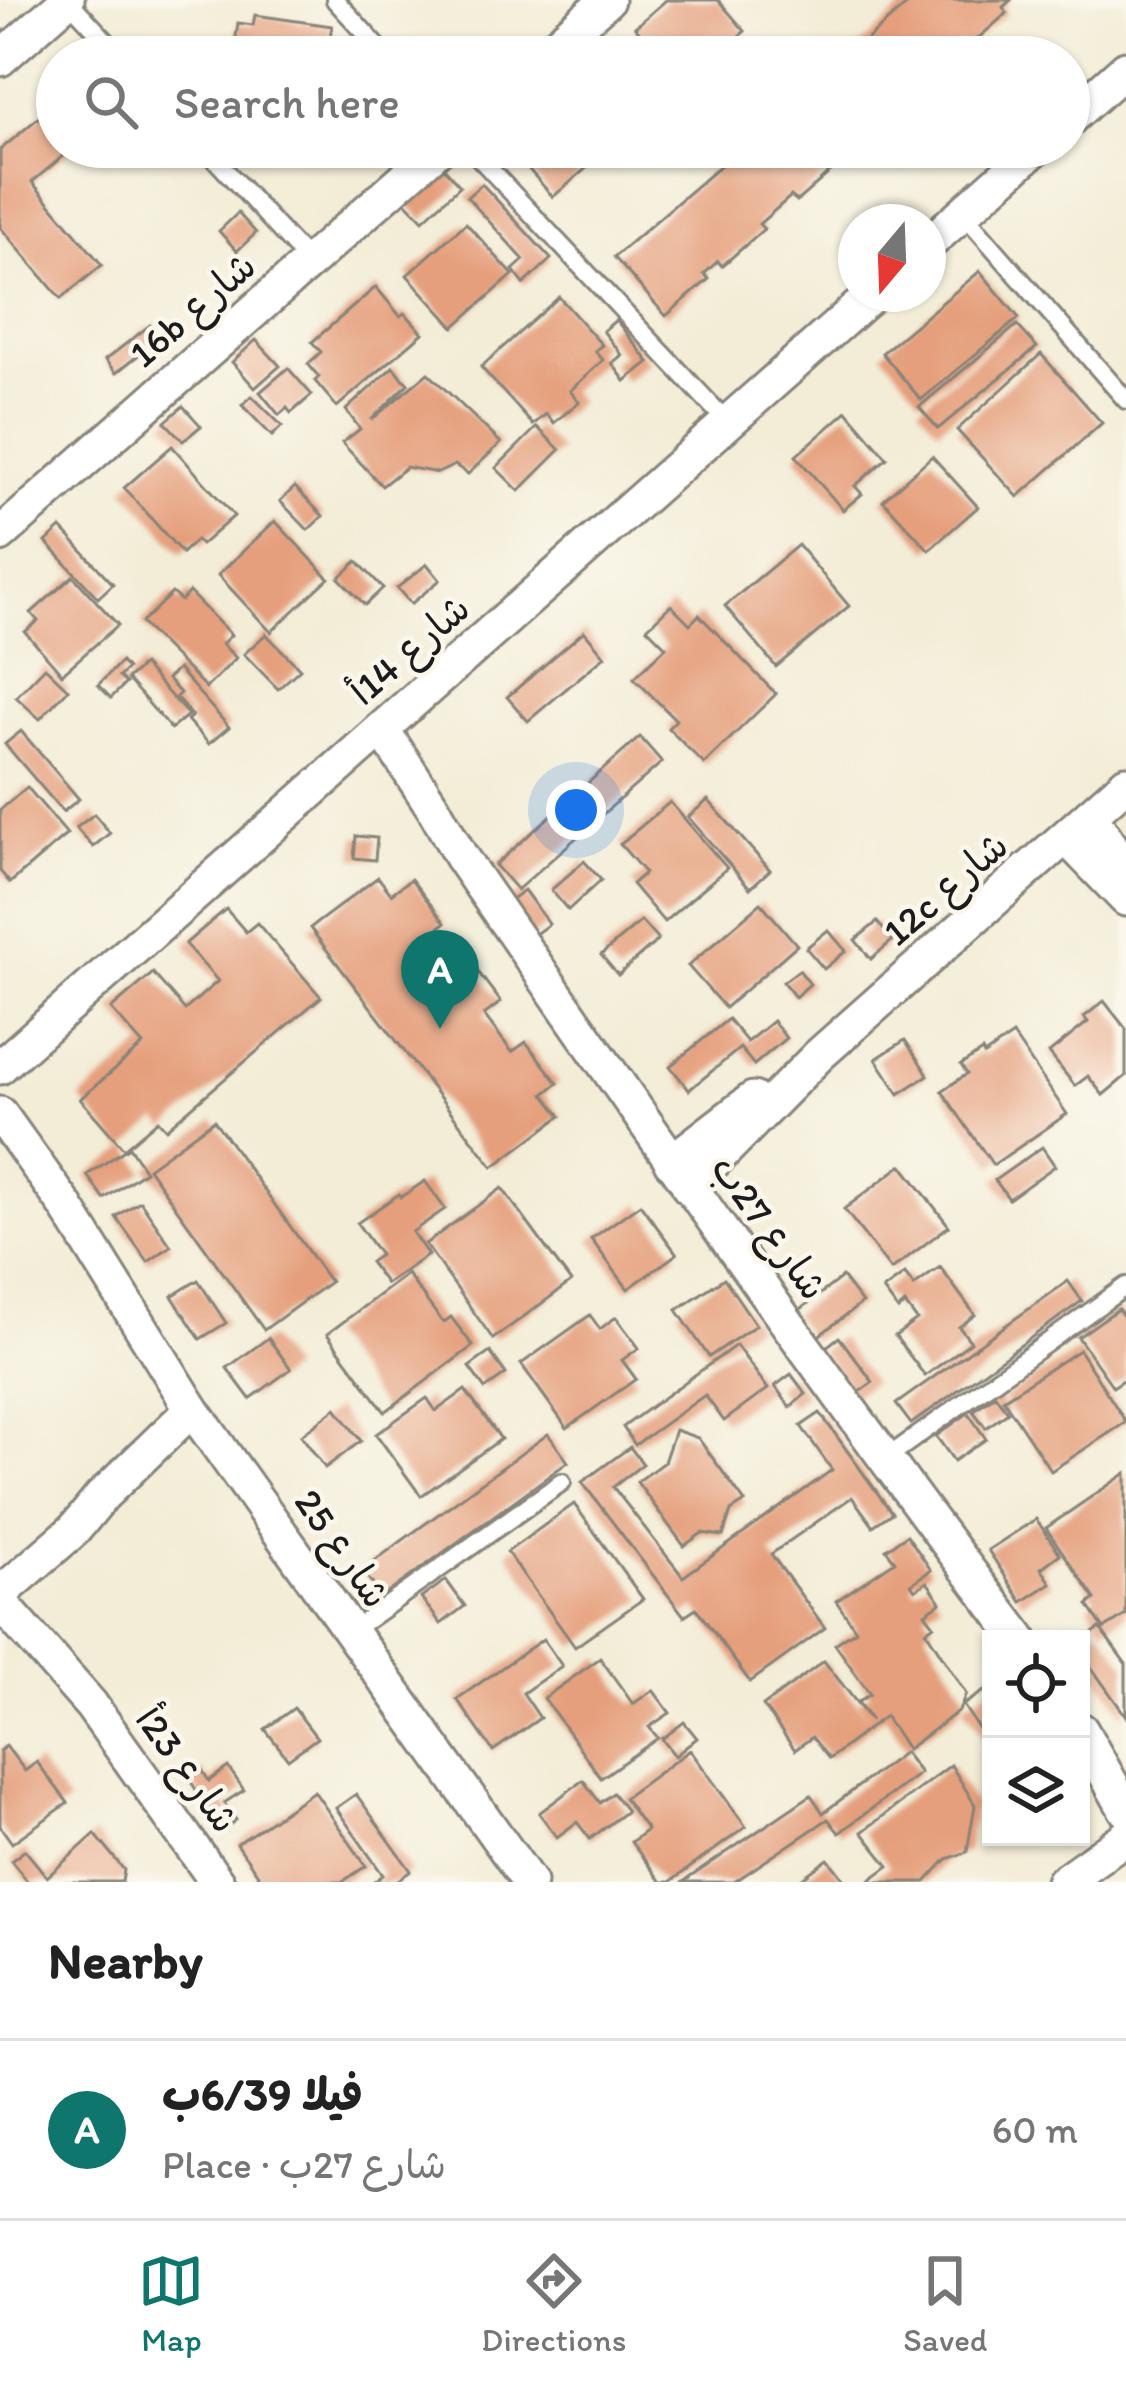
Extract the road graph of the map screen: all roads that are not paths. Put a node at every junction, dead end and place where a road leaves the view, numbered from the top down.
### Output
1 (68, 0) edge
2 (335, 0) edge
3 (607, 0) edge
4 (101, 36) edge
5 (368, 36) edge
6 (566, 36) edge
7 (0, 59) edge
8 (1126, 68) edge
9 (1090, 100) edge
10 (223, 168) edge
11 (416, 168) edge
12 (489, 168) edge
13 (1013, 168) edge
14 (963, 213) junction
15 (946, 228) edge
16 (310, 262) junction
17 (853, 312) edge
18 (1126, 400) edge
19 (728, 423) junction
20 (0, 535) edge
21 (371, 738) junction
22 (1126, 783) edge
23 (1078, 826) junction
24 (1126, 868) edge
25 (1126, 899) edge
26 (0, 1066) edge
27 (0, 1114) edge
28 (0, 1150) edge
29 (680, 1174) junction
30 (96, 1258) junction
31 (1126, 1286) edge
32 (200, 1420) junction
33 (884, 1460) junction
34 (562, 1482) dead end
35 (5, 1592) edge
36 (1013, 1630) edge
37 (350, 1632) junction
38 (1090, 1728) edge
39 (1086, 1738) edge
40 (1126, 1773) edge
41 (1126, 1810) edge
42 (1126, 1837) edge
43 (218, 1882) edge
44 (529, 1882) edge
45 (1064, 1882) edge

1 - 4 lane
1 - 7 street
2 - 5 lane
3 - 6 street
8 - 9 street
10 - 16 lane
11 - 16 street, 16b شارع
12 - 19 lane
13 - 14 street
14 - 15 street
14 - 18 lane
16 - 20 street, 16b شارع
17 - 19 street, شارع 14أ
19 - 21 street, شارع 14أ
21 - 26 street, شارع 14أ
21 - 29 street, شارع 27ب
22 - 23 street, 12c شارع
23 - 24 street
23 - 25 street
23 - 29 street, 12c شارع
27 - 30 street, شارع 25
28 - 30 street, شارع 25
29 - 33 street, شارع 27ب
30 - 32 street, شارع 25
31 - 33 lane
32 - 35 street
32 - 37 street, شارع 25
33 - 36 street, شارع 27ب
34 - 37 lane
35 - 43 street, شارع 23أ
37 - 44 street, شارع 25
38 - 40 street
39 - 41 street
42 - 45 street

